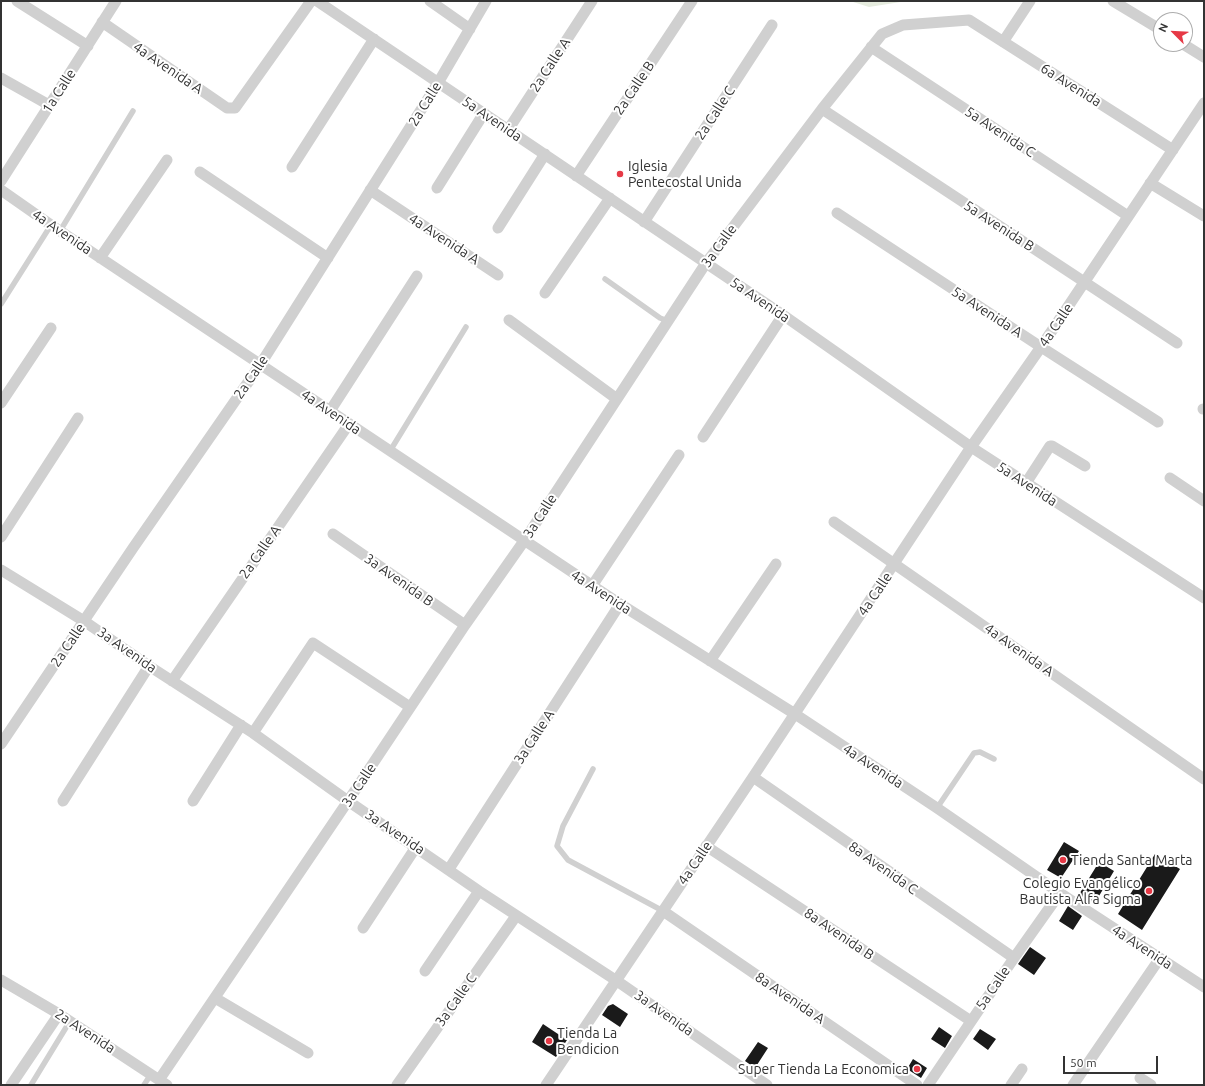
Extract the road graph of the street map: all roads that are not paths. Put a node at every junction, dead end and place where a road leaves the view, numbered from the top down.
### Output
1 (17, 1) edge
2 (116, 1) edge
3 (310, 1) edge
4 (317, 1) edge
5 (430, 1) edge
6 (486, 1) edge
7 (592, 1) edge
8 (692, 1) edge
9 (1030, 1) edge
10 (1113, 1) edge
11 (969, 20) joint
12 (102, 22) junction
13 (772, 25) dead end
14 (1153, 25) edge
15 (470, 29) junction
16 (374, 39) junction
17 (1003, 42) junction
18 (88, 46) junction
19 (871, 47) junction
20 (1193, 50) edge
21 (1204, 57) edge
22 (1, 78) edge
23 (438, 83) junction
24 (1204, 103) edge
25 (49, 105) junction
26 (822, 109) junction
27 (133, 111) dead end
28 (484, 113) junction
29 (508, 130) junction
30 (1173, 150) junction
31 (545, 154) junction
32 (167, 160) dead end
33 (292, 167) dead end
34 (200, 172) dead end
35 (576, 176) junction
36 (1, 181) edge
37 (1150, 183) junction
38 (437, 188) dead end
39 (1, 190) edge
40 (370, 190) junction
41 (610, 198) junction
42 (837, 213) dead end
43 (1128, 216) junction
44 (1204, 216) edge
45 (644, 222) junction
46 (56, 228) junction
47 (498, 228) dead end
48 (100, 258) junction
49 (328, 258) junction
50 (706, 263) junction
51 (498, 275) dead end
52 (417, 276) dead end
53 (605, 279) dead end
54 (1084, 282) junction
55 (545, 294) dead end
56 (1, 304) edge
57 (783, 315) junction
58 (509, 320) dead end
59 (669, 322) junction
60 (466, 327) dead end
61 (51, 328) dead end
62 (1177, 343) dead end
63 (1041, 347) junction
64 (260, 365) junction
65 (617, 399) junction
66 (1, 403) edge
67 (330, 412) junction
68 (78, 418) dead end
69 (1158, 422) dead end
70 (349, 424) junction
71 (703, 437) dead end
72 (971, 447) junction
73 (390, 452) junction
74 (679, 455) dead end
75 (1085, 466) dead end
76 (1170, 478) dead end
77 (1026, 483) junction
78 (1204, 501) edge
79 (834, 522) dead end
80 (333, 534) dead end
81 (1, 537) edge
82 (524, 541) junction
83 (895, 563) junction
84 (776, 564) dead end
85 (1, 570) edge
86 (592, 586) junction
87 (1204, 598) edge
88 (620, 604) junction
89 (84, 621) junction
90 (465, 625) junction
91 (710, 661) junction
92 (149, 666) junction
93 (172, 681) junction
94 (410, 707) junction
95 (794, 714) junction
96 (240, 725) junction
97 (253, 732) junction
98 (1, 744) edge
99 (994, 759) dead end
100 (593, 769) dead end
101 (753, 777) junction
102 (1204, 779) edge
103 (348, 800) junction
104 (63, 801) dead end
105 (193, 801) dead end
106 (937, 808) junction
107 (706, 846) junction
108 (416, 847) junction
109 (449, 869) junction
110 (479, 891) junction
111 (1060, 893) junction
112 (663, 911) junction
113 (516, 916) junction
114 (363, 928) dead end
115 (1014, 958) junction
116 (1160, 958) junction
117 (424, 971) dead end
118 (1, 980) edge
119 (617, 981) junction
120 (1204, 987) edge
121 (215, 998) junction
122 (59, 1014) junction
123 (70, 1021) junction
124 (971, 1021) junction
125 (308, 1053) dead end
126 (1022, 1069) dead end
127 (1140, 1078) dead end
128 (159, 1080) edge
129 (11, 1085) edge
130 (31, 1085) edge
131 (144, 1085) edge
132 (397, 1085) edge
133 (546, 1085) edge
134 (767, 1085) edge
135 (917, 1085) edge
136 (928, 1085) edge
137 (1011, 1085) edge
138 (1073, 1085) edge
139 (1151, 1085) edge

1 - 18 street
2 - 12 street, 1a Calle
3 - 12 street, 4a Avenida A
4 - 16 street, 5a Avenida
5 - 15 street
6 - 15 street, 2a Calle
7 - 29 street, 2a Calle A
8 - 35 street, 2a Calle B
9 - 17 street
10 - 14 street
11 - 17 street, 6a Avenida
11 - 19 street, 3a Calle
12 - 18 street, 1a Calle
13 - 45 street, 2a Calle C
15 - 23 street, 2a Calle
16 - 23 street, 5a Avenida
16 - 33 street
17 - 30 street, 6a Avenida
18 - 25 street, 1a Calle
19 - 26 street, 3a Calle
19 - 43 street, 5a Avenida C
20 - 21 street
22 - 25 street
23 - 28 street, 5a Avenida
23 - 40 street, 2a Calle
24 - 30 street, 4a Calle
25 - 36 street, 1a Calle
26 - 50 street, 3a Calle
26 - 54 street, 5a Avenida B
27 - 46 lane
28 - 29 street, 5a Avenida
28 - 38 street
29 - 31 street, 5a Avenida
30 - 37 street, 4a Calle
31 - 35 street, 5a Avenida
31 - 47 street
32 - 48 street
34 - 49 street
35 - 41 street, 5a Avenida
37 - 43 street, 4a Calle
37 - 44 street
39 - 46 street, 4a Avenida
40 - 49 street, 2a Calle
40 - 51 street, 4a Avenida A
41 - 45 street, 5a Avenida
41 - 55 street
42 - 63 street, 5a Avenida A
43 - 54 street, 4a Calle
45 - 50 street, 5a Avenida
46 - 48 street, 4a Avenida
46 - 56 lane
48 - 64 street, 4a Avenida
49 - 64 street, 2a Calle
50 - 57 street, 5a Avenida
50 - 59 street, 3a Calle
52 - 67 street
53 - 59 lane
54 - 62 street, 5a Avenida B
54 - 63 street, 4a Calle
57 - 71 street
57 - 72 street, 5a Avenida
58 - 65 street
59 - 65 street, 3a Calle
60 - 73 lane
61 - 66 street
63 - 69 street, 5a Avenida A
63 - 72 street, 4a Calle
64 - 67 street, 4a Avenida
64 - 89 street, 2a Calle
65 - 82 street, 3a Calle
67 - 70 street, 4a Avenida
68 - 81 street
70 - 73 street, 4a Avenida
70 - 93 street, 2a Calle A
72 - 77 street, 5a Avenida
72 - 83 street, 4a Calle
73 - 82 street, 4a Avenida
74 - 86 street
75 - 77 street
76 - 78 street
77 - 87 street, 5a Avenida
79 - 83 street, 4a Avenida A
80 - 90 street, 3a Avenida B
82 - 86 street, 4a Avenida
82 - 90 street, 3a Calle
83 - 95 street, 4a Calle
83 - 102 street, 4a Avenida A
84 - 91 street
85 - 89 street, 3a Avenida
86 - 88 street, 4a Avenida
88 - 91 street, 4a Avenida
88 - 109 street, 3a Calle A
89 - 92 street, 3a Avenida
89 - 98 street, 2a Calle
90 - 94 street, 3a Calle
91 - 95 street, 4a Avenida
92 - 93 street, 3a Avenida
92 - 104 street
93 - 96 street, 3a Avenida
94 - 97 street
94 - 103 street, 3a Calle
95 - 101 street, 4a Calle
95 - 106 street, 4a Avenida
96 - 97 street, 3a Avenida
96 - 105 street
97 - 103 street, 3a Avenida
99 - 106 lane
100 - 112 lane
101 - 107 street, 4a Calle
101 - 115 street, 8a Avenida C
103 - 108 street, 3a Avenida
103 - 121 street, 3a Calle
106 - 111 street, 4a Avenida
107 - 112 street, 4a Calle
107 - 124 street, 8a Avenida B
108 - 109 street, 3a Avenida
108 - 114 street
109 - 110 street, 3a Avenida
110 - 113 street, 3a Avenida
110 - 117 street
111 - 115 street, 5a Calle
111 - 116 street, 4a Avenida
112 - 119 street, 4a Calle
112 - 135 street, 8a Avenida A
113 - 119 street, 3a Avenida
113 - 132 street, 3a Calle C
115 - 124 street, 5a Calle
116 - 120 street, 4a Avenida
116 - 138 street
118 - 122 street, 2a Avenida
119 - 133 street, 4a Calle
119 - 134 street, 3a Avenida
121 - 125 street
121 - 128 street, 3a Calle
122 - 123 street, 2a Avenida
122 - 129 street
123 - 128 street, 2a Avenida
123 - 130 lane
124 - 136 street, 5a Calle
126 - 137 street
127 - 139 street
128 - 131 lane

